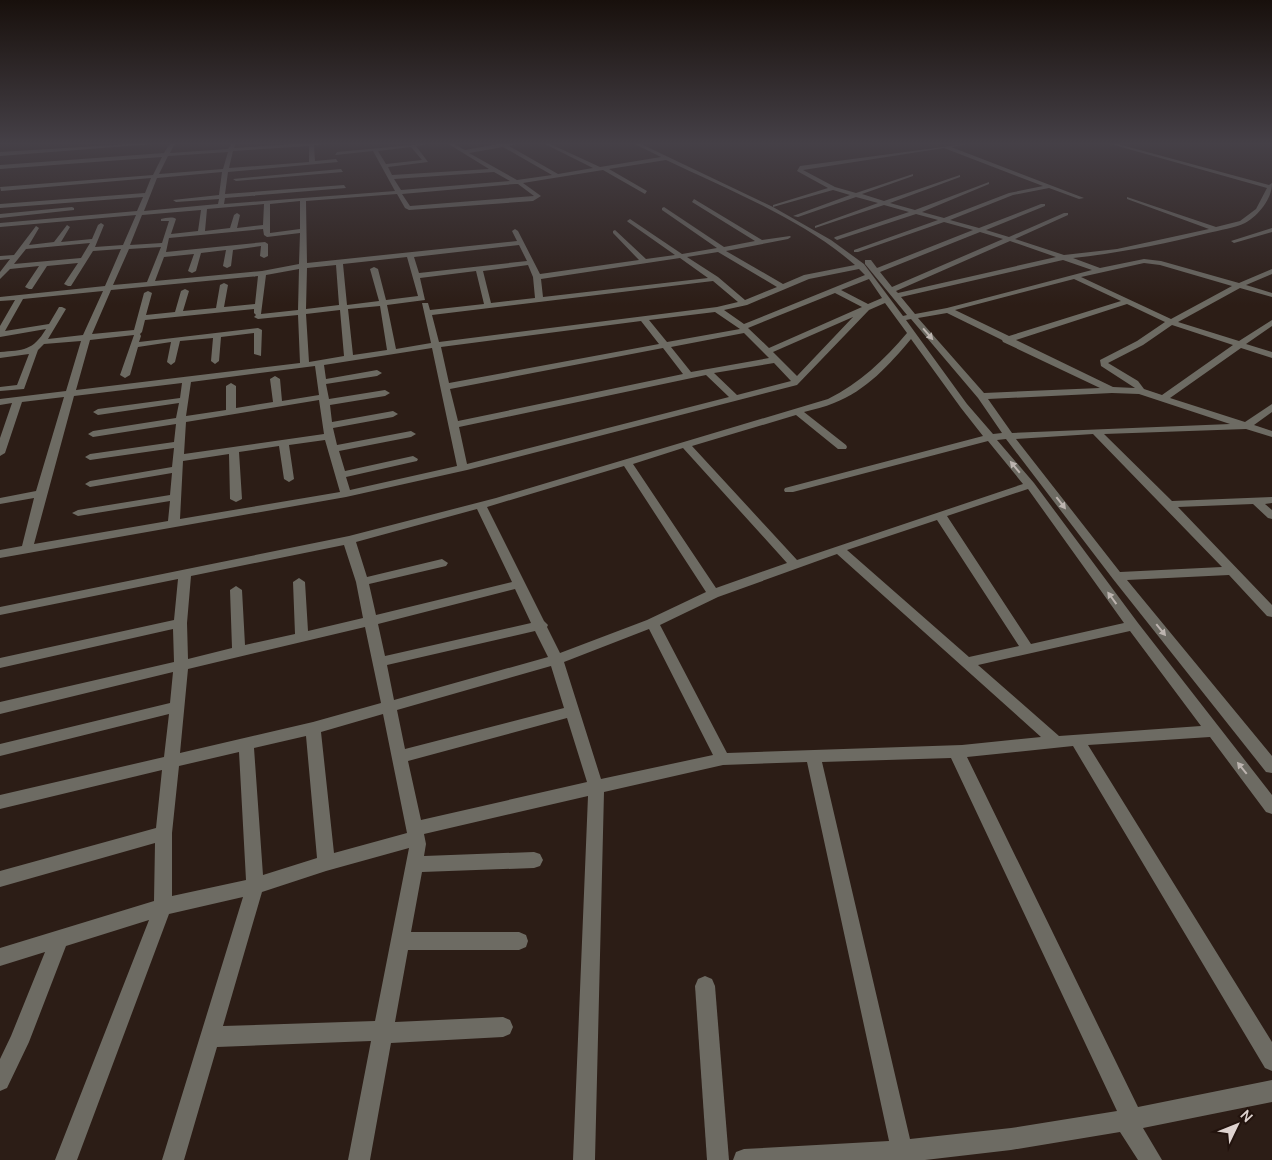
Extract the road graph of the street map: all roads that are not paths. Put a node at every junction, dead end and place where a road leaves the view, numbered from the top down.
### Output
1 (76, 197) edge
2 (116, 197) edge
3 (147, 197) edge
4 (219, 197) edge
5 (221, 197) edge
6 (323, 197) edge
7 (402, 197) edge
8 (536, 197) edge
9 (745, 197) edge
10 (757, 197) edge
11 (804, 197) edge
12 (851, 197) edge
13 (865, 197) edge
14 (902, 197) edge
15 (952, 197) edge
16 (1003, 197) edge
17 (1265, 197) edge
18 (1129, 198) dead end
19 (303, 199) junction
20 (74, 200) junction
21 (176, 200) dead end
22 (694, 201) dead end
23 (267, 202) junction
24 (886, 203) junction
25 (1043, 205) dead end
26 (0, 206) edge
27 (221, 206) junction
28 (775, 206) junction
29 (80, 208) dead end
30 (204, 208) junction
31 (70, 209) junction
32 (664, 209) dead end
33 (916, 212) junction
34 (138, 214) junction
35 (1066, 214) dead end
36 (237, 215) dead end
37 (0, 216) edge
38 (796, 216) junction
39 (163, 220) dead end
40 (944, 220) junction
41 (630, 221) dead end
42 (66, 223) junction
43 (101, 225) dead end
44 (5, 227) edge
45 (266, 227) junction
46 (817, 227) junction
47 (36, 228) dead end
48 (1216, 229) junction
49 (234, 230) junction
50 (977, 230) junction
51 (1272, 230) edge
52 (515, 231) dead end
53 (615, 232) dead end
54 (201, 233) junction
55 (302, 234) junction
56 (167, 236) junction
57 (788, 237) dead end
58 (837, 238) junction
59 (1010, 239) junction
60 (95, 241) junction
61 (1234, 241) dead end
62 (761, 242) junction
63 (521, 243) junction
64 (56, 244) junction
65 (265, 244) junction
66 (165, 245) junction
67 (24, 247) junction
68 (126, 247) junction
69 (230, 248) junction
70 (91, 249) junction
71 (721, 250) junction
72 (198, 251) junction
73 (856, 251) junction
74 (162, 255) junction
75 (410, 255) junction
76 (264, 256) dead end
77 (681, 256) junction
78 (16, 257) junction
79 (1066, 257) junction
80 (0, 258) edge
81 (84, 260) junction
82 (644, 261) junction
83 (339, 262) junction
84 (531, 263) junction
85 (44, 264) junction
86 (227, 266) dead end
87 (303, 266) junction
88 (861, 266) junction
89 (8, 267) junction
90 (374, 269) dead end
91 (479, 269) junction
92 (1100, 270) junction
93 (192, 271) dead end
94 (1272, 271) edge
95 (262, 273) junction
96 (873, 273) junction
97 (415, 276) junction
98 (0, 277) edge
99 (537, 277) junction
100 (1074, 277) junction
101 (715, 279) junction
102 (68, 284) dead end
103 (150, 284) junction
104 (224, 285) dead end
105 (1238, 286) junction
106 (29, 287) dead end
107 (108, 287) junction
108 (783, 288) junction
109 (835, 290) junction
110 (185, 291) dead end
111 (148, 293) dead end
112 (892, 295) junction
113 (1272, 295) edge
114 (20, 297) junction
115 (422, 298) junction
116 (0, 299) edge
117 (539, 300) junction
118 (1127, 302) junction
119 (383, 303) junction
120 (744, 303) junction
121 (258, 306) junction
122 (488, 306) junction
123 (343, 307) junction
124 (867, 307) junction
125 (62, 309) dead end
126 (717, 309) junction
127 (220, 310) junction
128 (948, 310) junction
129 (302, 312) junction
130 (427, 313) junction
131 (178, 314) junction
132 (258, 317) junction
133 (141, 318) junction
134 (643, 318) junction
135 (913, 318) junction
136 (900, 319) junction
137 (1171, 322) junction
138 (1272, 322) edge
139 (52, 326) junction
140 (744, 328) junction
141 (258, 330) junction
142 (138, 332) junction
143 (0, 334) edge
144 (911, 334) junction
145 (217, 335) junction
146 (86, 338) junction
147 (176, 339) junction
148 (1006, 340) junction
149 (43, 342) junction
150 (134, 344) junction
151 (1238, 344) junction
152 (436, 345) junction
153 (665, 346) junction
154 (34, 350) junction
155 (392, 352) junction
156 (766, 352) junction
157 (258, 354) dead end
158 (894, 354) junction
159 (926, 354) junction
160 (0, 355) edge
161 (1272, 355) edge
162 (349, 359) junction
163 (775, 360) junction
164 (215, 361) dead end
165 (171, 362) dead end
166 (318, 363) junction
167 (305, 365) junction
168 (708, 372) junction
169 (377, 373) dead end
170 (125, 375) dead end
171 (690, 375) junction
172 (275, 379) dead end
173 (187, 380) junction
174 (797, 380) junction
175 (321, 382) junction
176 (231, 386) dead end
177 (445, 387) junction
178 (2, 389) dead end
179 (1112, 390) junction
180 (1140, 391) junction
181 (385, 393) dead end
182 (70, 394) junction
183 (982, 396) junction
184 (735, 398) junction
185 (1164, 398) junction
186 (18, 399) junction
187 (183, 400) junction
188 (324, 400) junction
189 (0, 402) edge
190 (278, 404) junction
191 (1272, 407) edge
192 (797, 411) junction
193 (98, 412) dead end
194 (231, 412) junction
195 (394, 414) dead end
196 (181, 420) junction
197 (454, 424) junction
198 (1246, 426) junction
199 (328, 431) junction
200 (1096, 431) junction
201 (93, 434) dead end
202 (411, 434) dead end
203 (1272, 434) edge
204 (1008, 435) junction
205 (990, 437) junction
206 (284, 443) junction
207 (180, 444) junction
208 (686, 445) junction
209 (842, 447) dead end
210 (334, 449) junction
211 (234, 450) junction
212 (0, 453) edge
213 (90, 457) dead end
214 (413, 458) dead end
215 (180, 463) junction
216 (627, 463) junction
217 (463, 468) junction
218 (341, 475) junction
219 (289, 479) dead end
220 (90, 484) dead end
221 (1030, 485) junction
222 (789, 490) dead end
223 (41, 494) junction
224 (346, 494) junction
225 (176, 497) junction
226 (236, 499) dead end
227 (0, 500) edge
228 (1255, 500) junction
229 (1272, 500) edge
230 (1169, 504) junction
231 (481, 505) junction
232 (78, 513) dead end
233 (940, 515) junction
234 (1272, 516) edge
235 (174, 522) junction
236 (349, 540) junction
237 (27, 549) junction
238 (838, 549) junction
239 (0, 554) edge
240 (442, 563) dead end
241 (796, 565) junction
242 (1232, 571) junction
243 (185, 574) junction
244 (1117, 576) junction
245 (299, 582) dead end
246 (362, 582) junction
247 (520, 584) junction
248 (236, 590) dead end
249 (713, 594) junction
250 (0, 611) edge
251 (1272, 613) edge
252 (371, 622) junction
253 (180, 623) junction
254 (652, 623) junction
255 (541, 625) junction
256 (1133, 626) junction
257 (302, 637) junction
258 (1028, 650) junction
259 (239, 652) junction
260 (556, 660) junction
261 (380, 662) junction
262 (0, 663) edge
263 (966, 663) junction
264 (180, 664) junction
265 (176, 707) junction
266 (0, 708) edge
267 (388, 708) junction
268 (572, 711) junction
269 (313, 728) junction
270 (1212, 731) junction
271 (1077, 740) junction
272 (1056, 742) junction
273 (246, 745) junction
274 (0, 750) edge
275 (956, 751) junction
276 (813, 756) junction
277 (399, 757) junction
278 (723, 759) junction
279 (172, 760) junction
280 (1272, 766) edge
281 (596, 786) junction
282 (0, 802) edge
283 (1272, 807) edge
284 (164, 833) junction
285 (415, 833) junction
286 (534, 860) dead end
287 (326, 862) junction
288 (414, 864) junction
289 (0, 879) edge
290 (255, 886) junction
291 (163, 907) junction
292 (59, 940) junction
293 (400, 941) junction
294 (519, 941) dead end
295 (0, 957) edge
296 (705, 986) dead end
297 (503, 1028) dead end
298 (383, 1032) junction
299 (210, 1037) junction
300 (1272, 1061) edge
301 (0, 1081) edge
302 (1272, 1091) edge
303 (1129, 1120) junction
304 (902, 1150) junction
305 (843, 1157) edge
306 (66, 1160) edge
307 (173, 1160) edge
308 (359, 1160) edge
309 (584, 1160) edge
310 (718, 1160) edge
311 (744, 1160) edge
312 (1151, 1160) edge

1 - 20 street
2 - 20 street
3 - 34 street
4 - 21 street
5 - 27 street
6 - 19 street
7 - 8 street
9 - 88 street
10 - 28 street
11 - 28 street
12 - 38 street
13 - 24 street
14 - 24 street
15 - 33 street
16 - 40 street
17 - 48 street
18 - 48 street
19 - 23 street
19 - 55 street
20 - 26 street
20 - 31 street
22 - 62 street
23 - 27 street
23 - 45 street
24 - 33 street
24 - 46 street
25 - 50 street
27 - 30 street
28 - 38 street
29 - 31 street
30 - 34 street
30 - 54 street
31 - 37 street
31 - 42 street
32 - 71 street
33 - 40 street
33 - 58 street
34 - 42 street
34 - 68 street
35 - 59 street
36 - 49 street
38 - 46 street
39 - 56 street
40 - 50 street
40 - 73 street
41 - 77 street
42 - 44 street
42 - 64 street
43 - 60 street
45 - 49 street
45 - 55 street
46 - 58 street
47 - 67 street
48 - 79 street
49 - 54 street
50 - 59 street
50 - 96 street
51 - 61 street
52 - 63 street
53 - 82 street
54 - 56 street
55 - 65 street
55 - 87 street
56 - 66 street
57 - 62 street
58 - 73 street
59 - 79 street
59 - 112 street
60 - 64 street
60 - 70 street
62 - 71 street
63 - 75 street
63 - 84 street
64 - 67 street
65 - 69 street
65 - 76 street
66 - 68 street
66 - 74 street
67 - 78 street
68 - 70 street
68 - 107 street
69 - 72 street
69 - 86 street
70 - 81 street
71 - 77 street
71 - 108 street
72 - 74 street
72 - 93 street
73 - 96 street
74 - 103 street
75 - 83 street
75 - 97 street
77 - 82 street
77 - 101 street
78 - 80 street
78 - 89 street
79 - 92 street
79 - 112 street
81 - 85 street
81 - 102 street
82 - 99 street
83 - 87 street
83 - 123 street
84 - 91 street
84 - 99 street
85 - 89 street
85 - 106 street
87 - 95 street
87 - 129 street
88 - 96 street
88 - 108 street
89 - 98 street
90 - 119 street
91 - 97 street
91 - 122 street
92 - 100 street
92 - 105 street
94 - 105 street
95 - 103 street
95 - 121 street
96 - 109 street
96 - 112 street
97 - 115 street
99 - 117 street
100 - 118 street
100 - 128 street
101 - 117 street
101 - 120 street
103 - 107 street
104 - 127 street
105 - 113 street
105 - 137 street
107 - 114 street
107 - 146 street
108 - 120 street
109 - 124 street
109 - 140 street
110 - 131 street
111 - 133 street
112 - 124 street
112 - 135 street
112 - 136 street
114 - 116 street
114 - 143 street
115 - 119 street
115 - 130 street
117 - 122 street
118 - 137 street
118 - 148 street
119 - 123 street
119 - 155 street
120 - 126 street
121 - 127 street
121 - 132 street
122 - 130 street
123 - 129 street
123 - 162 street
124 - 156 street
124 - 174 street
125 - 139 street
126 - 134 street
126 - 140 street
127 - 131 street
128 - 135 street
128 - 148 street
129 - 132 street
129 - 167 street
130 - 152 street
131 - 133 street
132 - 141 street
133 - 142 street
134 - 152 street
134 - 153 street
135 - 136 street
135 -> 183 street
136 - 144 street
137 - 151 street
137 - 180 street
138 - 151 street
139 - 143 street
139 - 149 street
140 - 153 street
140 - 156 street
141 - 145 street
141 - 157 street
142 - 146 street
142 - 150 street
144 - 158 street
144 - 159 street
145 - 147 street
145 - 164 street
146 - 149 street
146 - 182 street
147 - 150 street
147 - 165 street
148 - 179 street
149 - 154 street
150 - 170 street
151 - 161 street
151 - 185 street
152 - 155 street
152 - 177 street
153 - 171 street
153 - 177 street
154 - 160 street
154 - 178 street
155 - 162 street
156 - 163 street
158 - 159 street
158 - 192 street
159 - 205 street
162 - 166 street
163 - 168 street
163 - 174 street
166 - 167 street
166 - 175 street
167 - 173 street
168 - 171 street
168 - 184 street
169 - 175 street
171 - 197 street
172 - 190 street
173 - 182 street
173 - 187 street
174 - 184 street
175 - 188 street
176 - 194 street
177 - 197 street
179 - 180 street
179 - 183 street
180 - 185 street
181 - 188 street
182 - 186 street
182 - 223 street
183 - 204 street
184 - 217 street
185 - 198 street
186 - 189 street
186 - 212 street
187 - 193 street
187 - 196 street
188 - 190 street
188 - 199 street
190 - 194 street
191 - 198 street
192 - 208 street
192 - 209 street
194 - 196 street
195 - 199 street
196 - 201 street
196 - 207 street
197 - 217 street
198 - 200 street
198 - 203 street
199 - 206 street
199 - 210 street
200 - 204 street
200 - 230 street
202 - 210 street
204 - 205 street
204 -> 244 street
221 -> 205 street
205 - 222 street
206 - 211 street
206 - 219 street
207 - 213 street
207 - 215 street
208 - 216 street
208 - 241 street
210 - 218 street
211 - 215 street
211 - 226 street
214 - 218 street
215 - 220 street
215 - 225 street
216 - 231 street
216 - 249 street
217 - 224 street
218 - 224 street
221 - 233 street
256 -> 221 street
223 - 227 street
223 - 237 street
224 - 235 street
225 - 232 street
225 - 235 street
228 - 229 street
228 - 230 street
228 - 234 street
230 - 242 street
231 - 236 street
231 - 247 street
233 - 238 street
233 - 258 street
235 - 237 street
236 - 243 street
236 - 246 street
237 - 239 street
238 - 241 street
238 - 263 street
240 - 246 street
241 - 249 street
242 - 244 street
242 - 251 street
243 - 250 street
243 - 253 street
244 -> 280 street
245 - 257 street
246 - 252 street
247 - 252 street
247 - 255 street
248 - 259 street
249 - 254 street
252 - 257 street
252 - 261 street
253 - 262 street
253 - 264 street
254 - 260 street
254 - 278 street
255 - 260 street
255 - 261 street
256 - 258 street
256 - 270 street
257 - 259 street
258 - 263 street
259 - 264 street
260 - 267 street
260 - 268 street
261 - 267 street
263 - 272 street
264 - 265 street
264 - 266 street
265 - 274 street
265 - 279 street
267 - 269 street
267 - 277 street
268 - 277 street
268 - 281 street
269 - 273 street
269 - 287 street
270 - 271 street
283 -> 270 street
271 - 272 street
271 - 300 street
272 - 275 street
273 - 279 street
273 - 290 street
275 - 276 street
275 - 303 street
276 - 278 street
276 - 304 street
277 - 285 street
278 - 281 street
279 - 282 street
279 - 284 street
281 - 285 street
281 - 309 street
284 - 289 street
284 - 291 street
285 - 287 street
285 - 288 street
286 - 288 street
287 - 290 street
288 - 293 street
290 - 291 street
290 - 299 street
291 - 292 street
291 - 306 street
292 - 295 street
292 - 301 street
293 - 294 street
293 - 298 street
296 - 310 street
297 - 298 street
298 - 299 street
298 - 308 street
299 - 307 street
302 - 303 street
303 - 304 street
303 - 312 street
304 - 305 street
305 - 311 street

